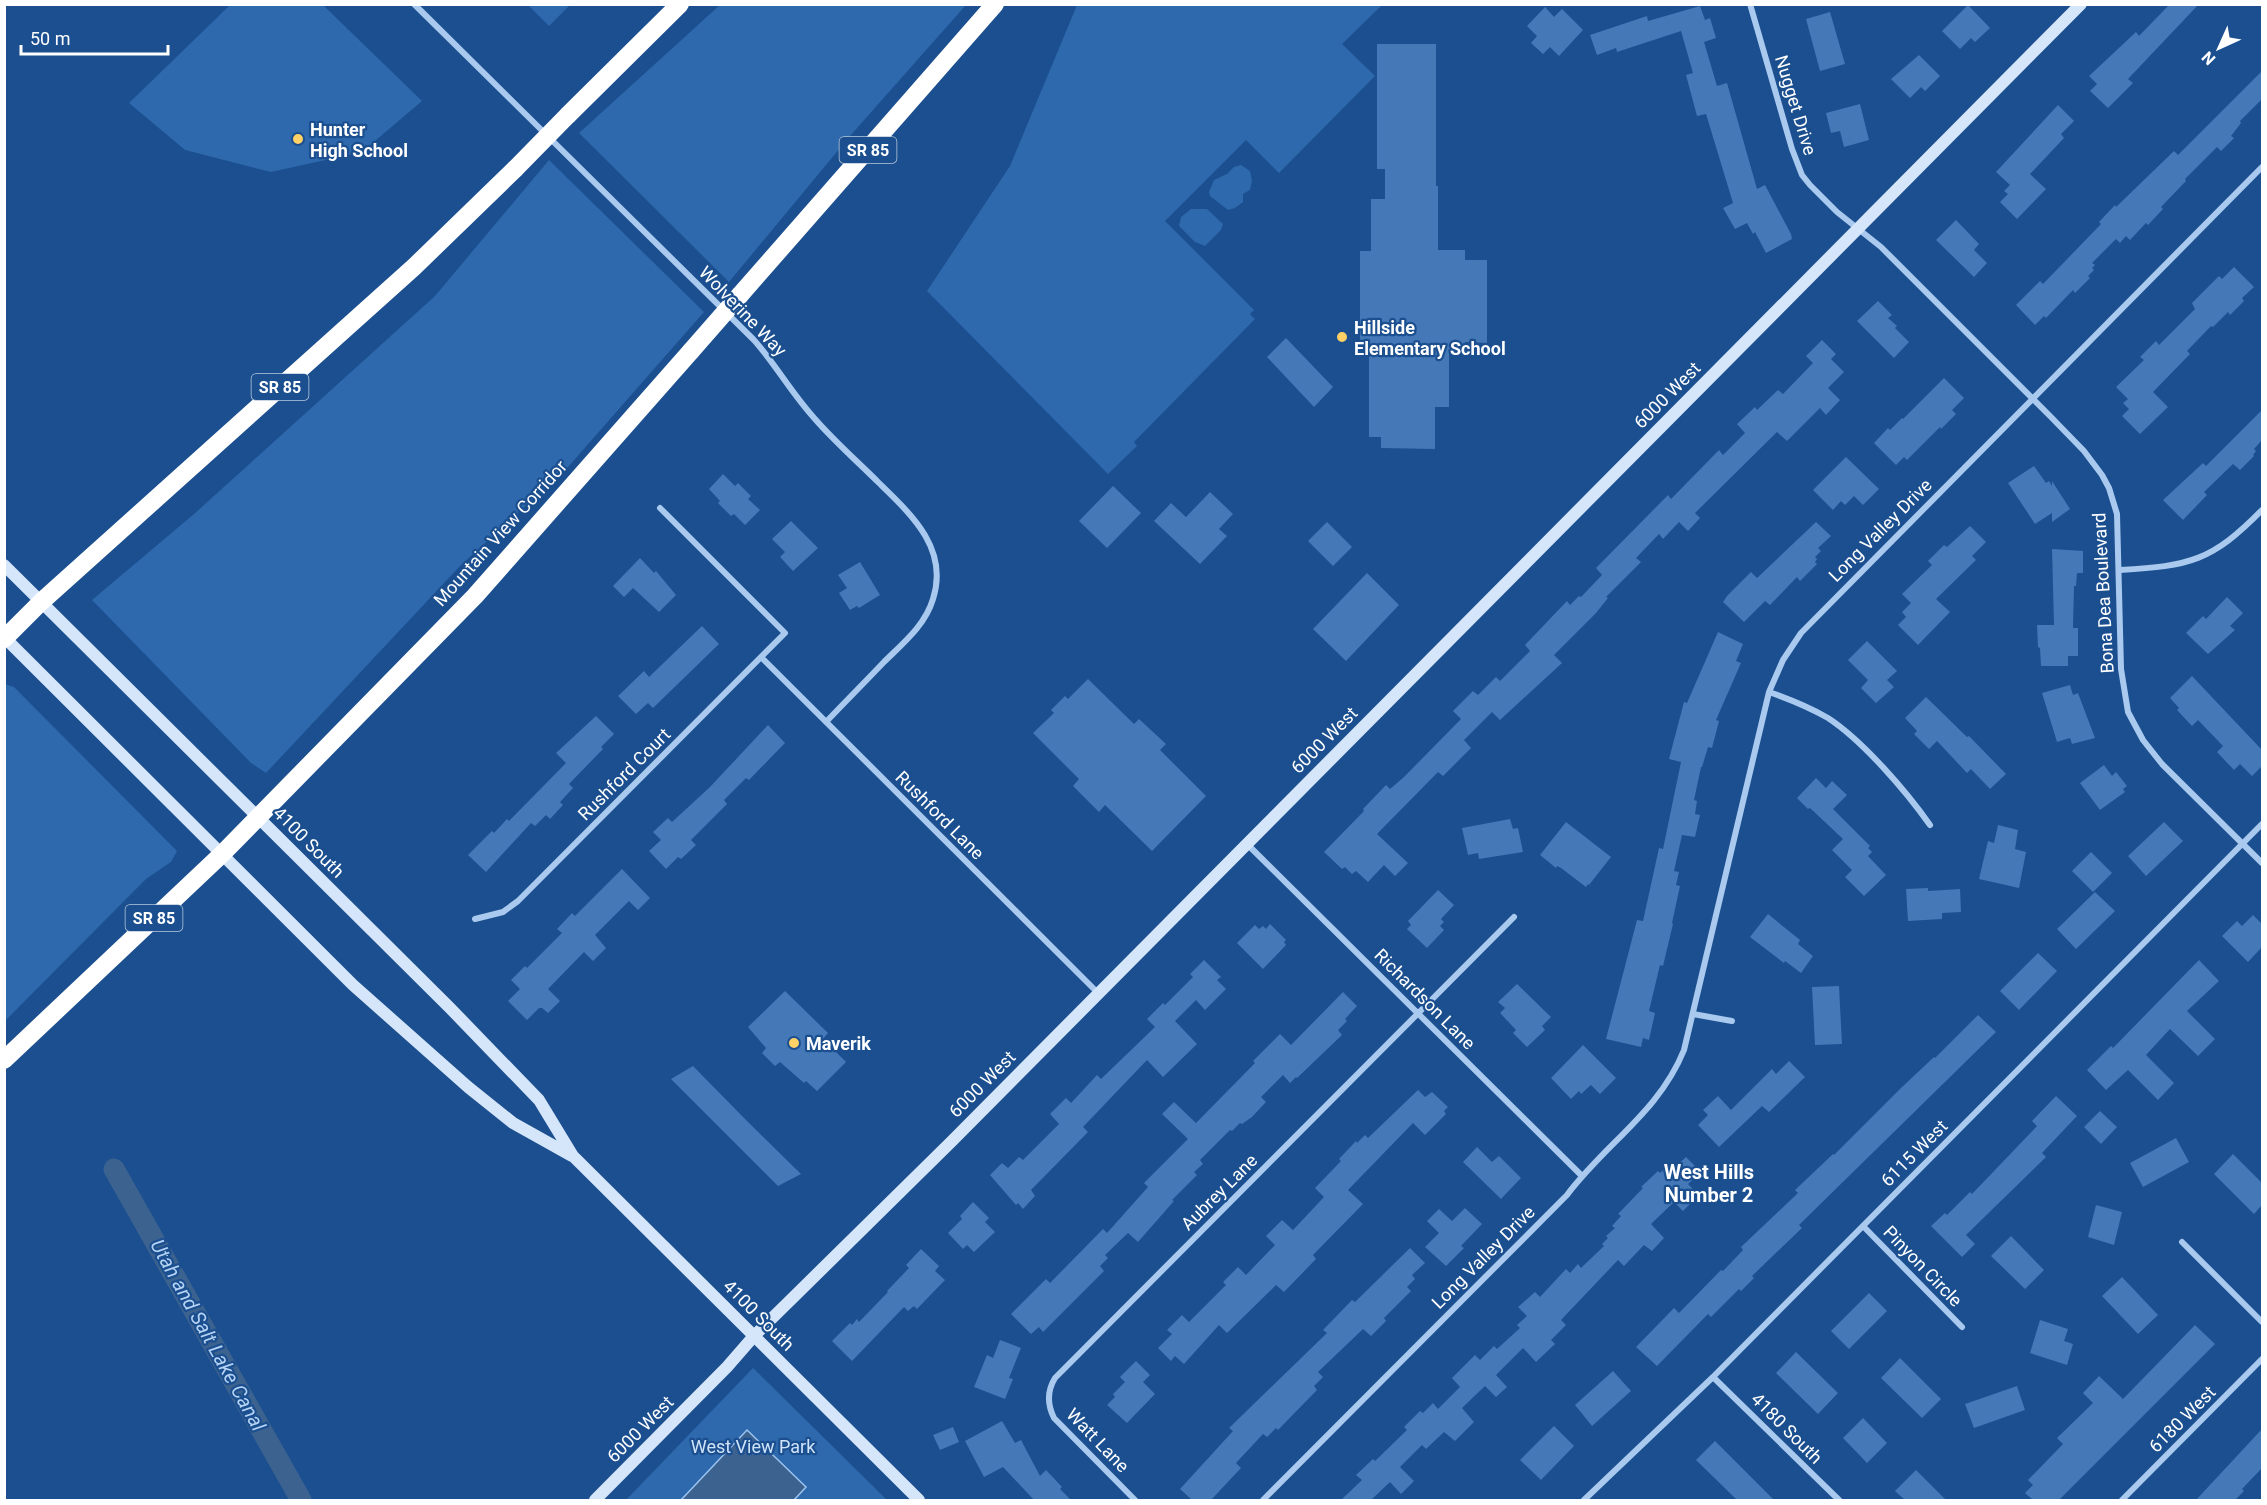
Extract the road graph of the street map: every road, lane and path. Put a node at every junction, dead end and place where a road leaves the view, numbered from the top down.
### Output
1 (414, 4) edge
2 (680, 4) edge
3 (995, 4) edge
4 (1750, 4) edge
5 (2080, 4) edge
6 (2262, 167) edge
7 (1858, 229) junction
8 (2032, 399) junction
9 (660, 508) dead end
10 (2262, 510) edge
11 (4, 565) edge
12 (2120, 570) junction
13 (41, 602) junction
14 (5, 638) edge
15 (761, 657) junction
16 (1769, 692) junction
17 (826, 722) junction
18 (259, 818) junction
19 (2262, 824) edge
20 (1930, 825) dead end
21 (1246, 843) junction
22 (2243, 844) junction
23 (222, 854) junction
24 (2262, 863) edge
25 (1514, 917) dead end
26 (475, 919) dead end
27 (1098, 993) junction
28 (1418, 1013) junction
29 (1693, 1014) junction
30 (1732, 1021) dead end
31 (4, 1060) edge
32 (573, 1156) junction
33 (1581, 1175) junction
34 (1863, 1226) junction
35 (2182, 1242) dead end
36 (2262, 1322) edge
37 (1962, 1327) dead end
38 (754, 1336) junction
39 (2262, 1359) edge
40 (1713, 1377) junction
41 (1048, 1396) joint
42 (595, 1500) edge
43 (918, 1500) edge
44 (1135, 1500) edge
45 (1263, 1500) edge
46 (1584, 1500) edge
47 (1839, 1500) edge
48 (2122, 1500) edge

1 - 17 street, Wolverine Way
2 - 13 highway, SR 85, bridge
3 - 18 highway, Mountain View Corridor / SR 85, bridge
4 - 7 street, Nugget Drive
5 - 7 street, 6000 West
6 - 8 street, Long Valley Drive
7 - 8 street, Bona Dea Boulevard
7 - 21 street, 6000 West
8 - 12 street, Bona Dea Boulevard
8 - 16 street, Long Valley Drive
9 - 15 street, Rushford Court
10 - 12 street
11 - 13 street, 4100 South
12 - 22 street, Bona Dea Boulevard
13 - 14 highway, SR 85
13 - 18 street, 4100 South
14 - 23 street, 4100 South
15 - 17 street, Rushford Lane
15 - 26 street, Rushford Court
16 - 20 street
16 - 29 street, Long Valley Drive
17 - 27 street, Rushford Lane
18 - 23 highway, Mountain View Corridor / SR 85
18 - 32 street, 4100 South
19 - 22 street, 6115 West
21 - 27 street, 6000 West
21 - 28 street, Richardson Lane
22 - 24 street, Bona Dea Boulevard
22 - 34 street, 6115 West
23 - 31 highway, Mountain View Corridor / SR 85
23 - 32 street, 4100 South
25 - 28 street, Aubrey Lane
27 - 38 street, 6000 West
28 - 33 street, Richardson Lane
28 - 41 street, Aubrey Lane
29 - 30 street
29 - 33 street, Long Valley Drive
32 - 38 street, 4100 South
33 - 45 street, Long Valley Drive
34 - 37 street, Pinyon Circle
34 - 40 street, 6115 West
35 - 36 street
38 - 42 street, 6000 West
38 - 43 street, 4100 South
39 - 48 street, 6180 West
40 - 46 street, 6115 West
40 - 47 street, 4180 South
41 - 44 street, Watt Lane

